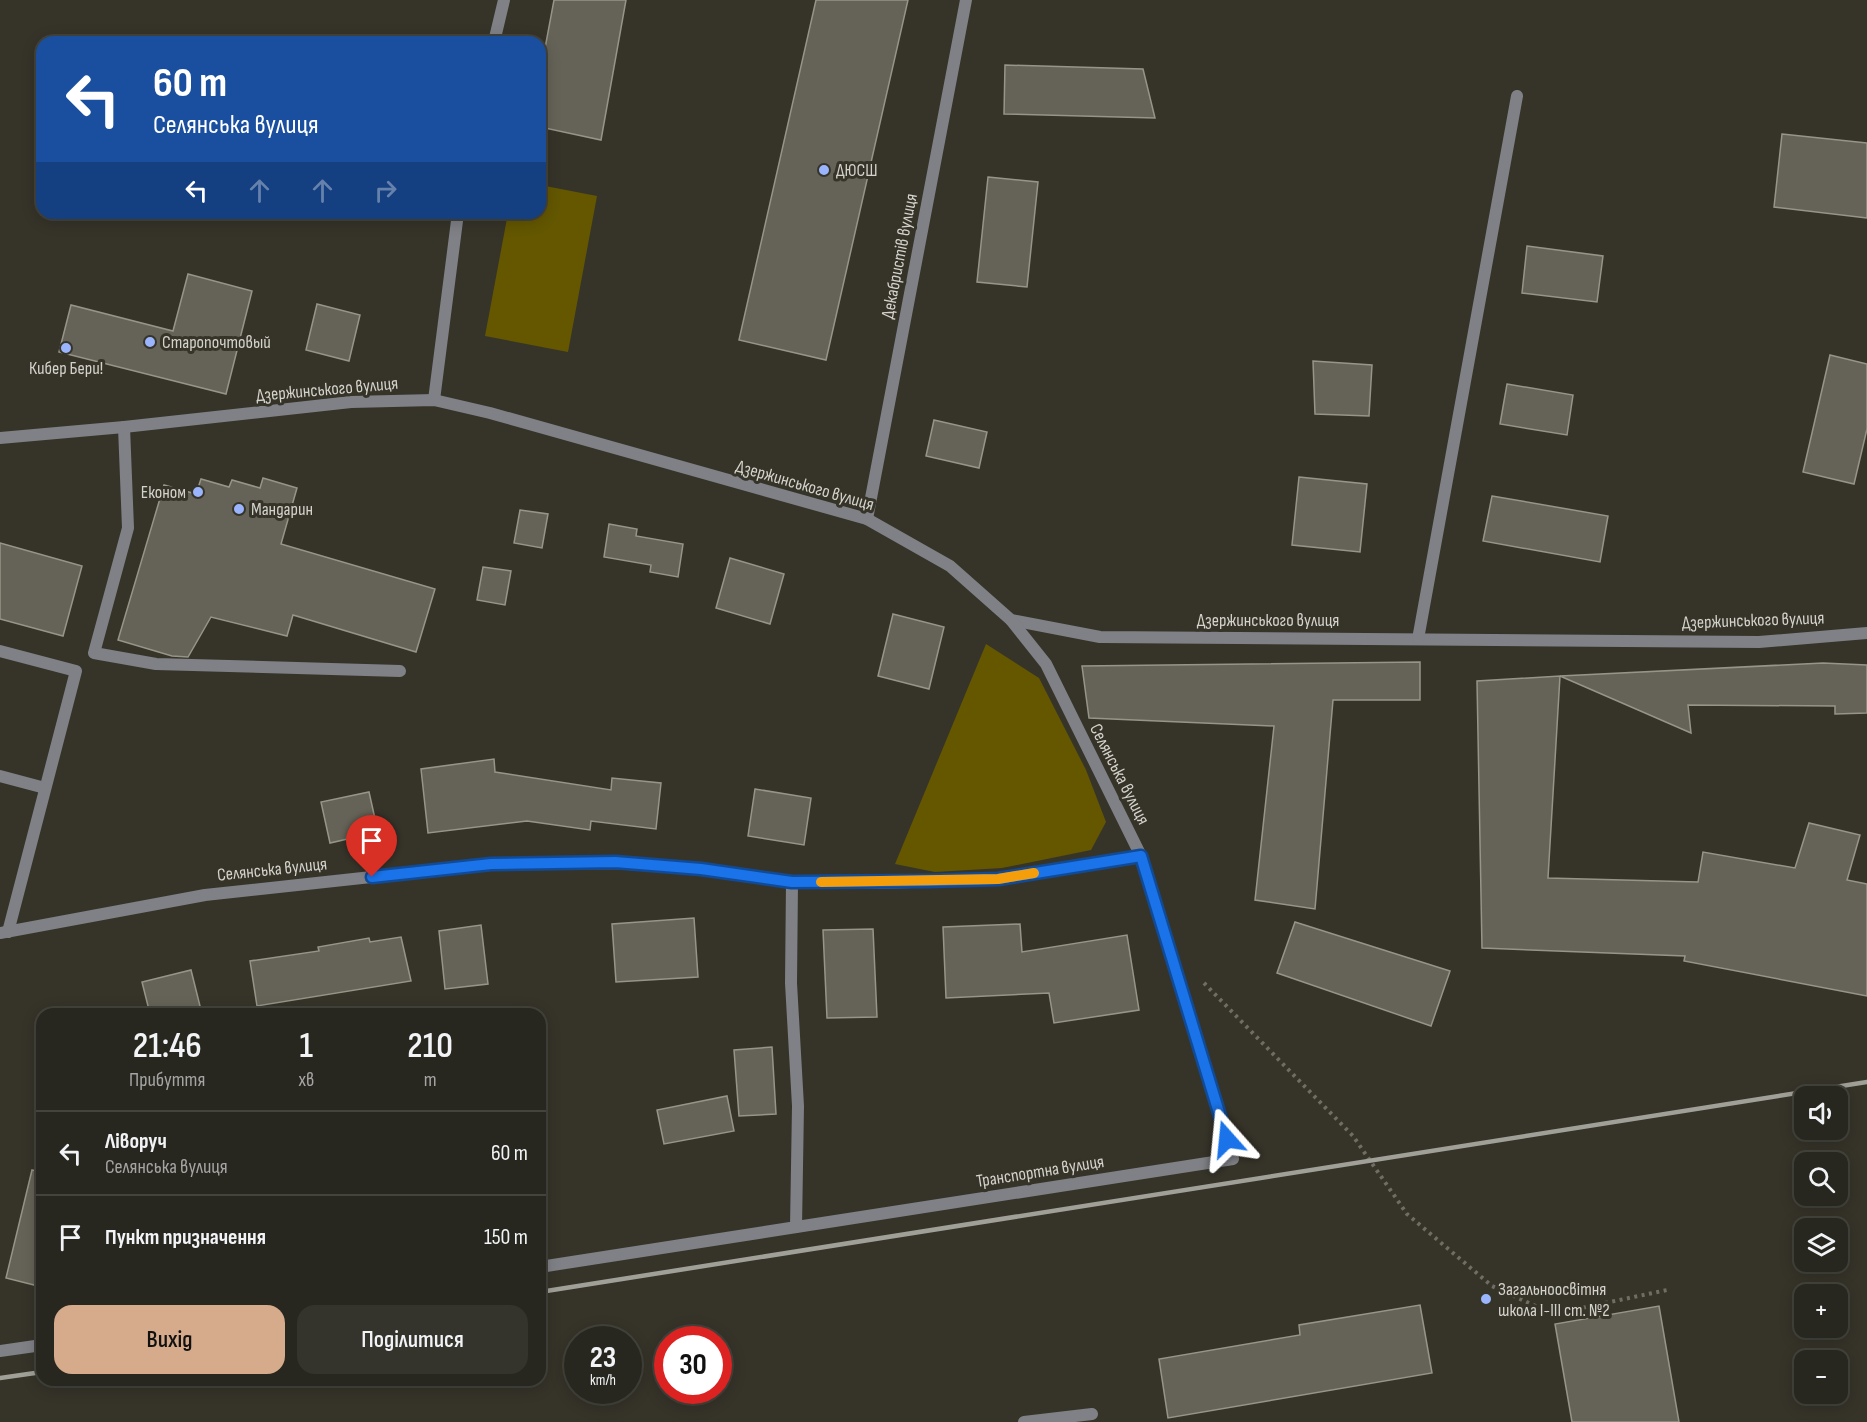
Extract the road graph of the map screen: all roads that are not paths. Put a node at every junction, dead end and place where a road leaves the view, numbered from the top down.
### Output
1 (504, 0) edge
2 (966, 0) edge
3 (495, 36) edge
4 (1517, 96) dead end
5 (457, 219) edge
6 (434, 400) junction
7 (124, 427) junction
8 (0, 438) edge
9 (867, 519) junction
10 (1011, 620) junction
11 (1867, 633) edge
12 (1418, 639) junction
13 (0, 651) edge
14 (400, 671) dead end
15 (0, 776) edge
16 (45, 788) junction
17 (1141, 856) junction
18 (792, 882) junction
19 (4, 933) edge
20 (796, 1227) junction
21 (546, 1266) edge
22 (36, 1346) edge
23 (0, 1351) edge
24 (1092, 1414) dead end
25 (1024, 1422) edge

1 - 3 street
2 - 9 street, Декабристів вулиця
4 - 12 street
5 - 6 street
6 - 7 street, Дзержинського вулиця
6 - 9 street, Дзержинського вулиця
7 - 8 street, Дзержинського вулиця
7 - 14 street
9 - 10 street, Дзержинського вулиця
10 - 12 street, Дзержинського вулиця
10 - 17 street, Селянська вулиця
11 - 12 street, Дзержинського вулиця
13 - 16 street
15 - 16 street
16 - 19 street
17 - 18 street, Селянська вулиця
17 - 20 street, Транспортна вулиця
18 - 19 street, Селянська вулиця
18 - 20 street
20 - 21 street, Транспортна вулиця
22 - 23 street
24 - 25 street

